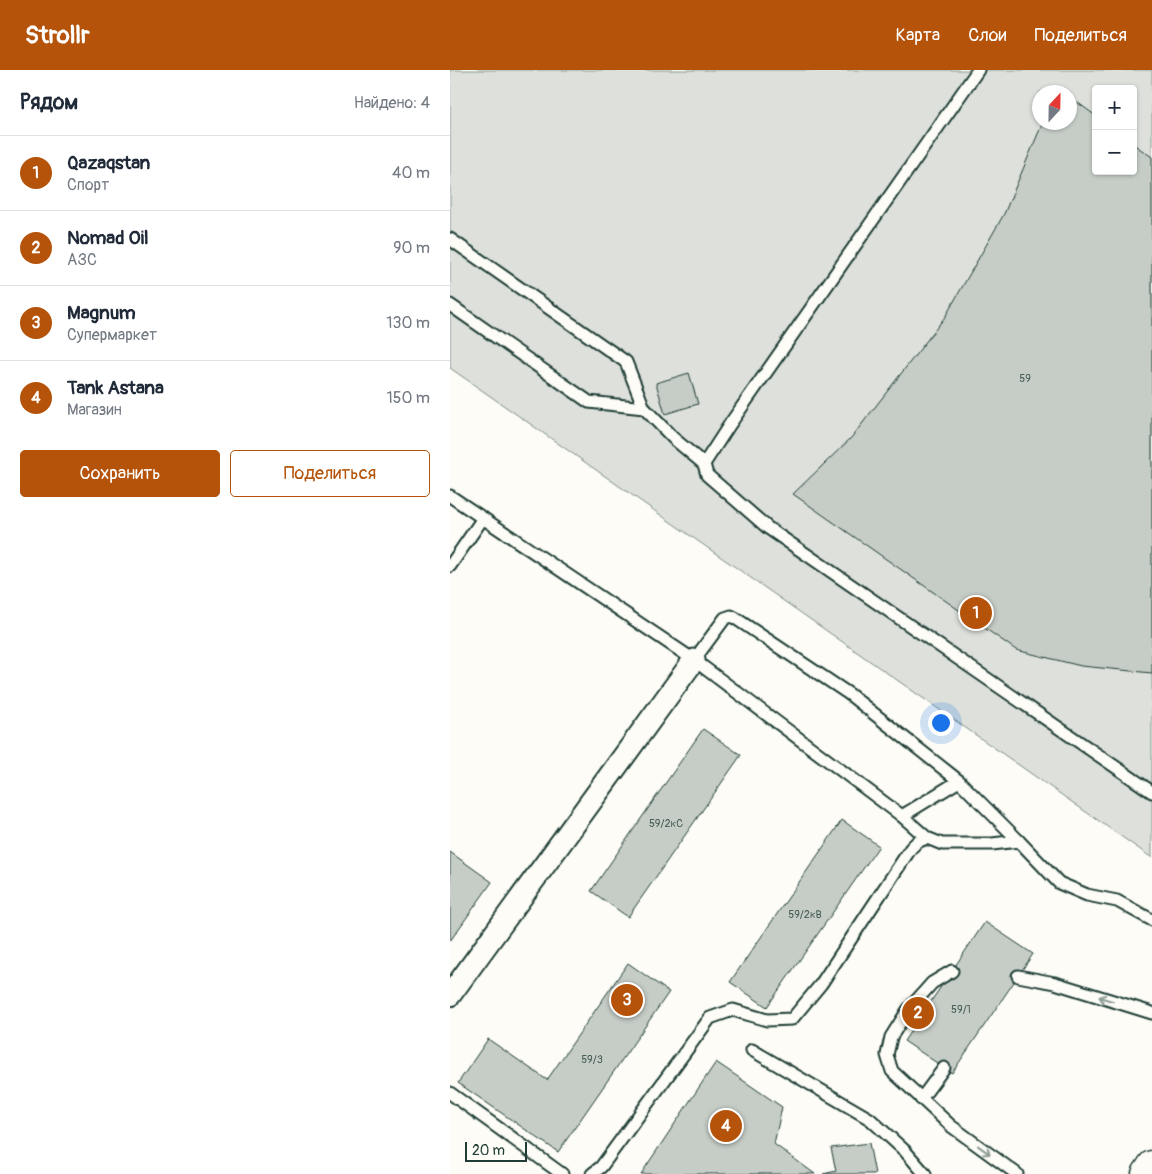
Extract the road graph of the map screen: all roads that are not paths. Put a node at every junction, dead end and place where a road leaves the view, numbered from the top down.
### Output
1 (978, 70) edge
2 (450, 239) edge
3 (450, 305) edge
4 (644, 408) junction
5 (704, 464) junction
6 (450, 496) edge
7 (483, 518) junction
8 (450, 566) edge
9 (694, 660) junction
10 (959, 781) junction
11 (1152, 792) edge
12 (902, 816) junction
13 (927, 838) junction
14 (1019, 841) junction
15 (1152, 920) edge
16 (952, 971) dead end
17 (1018, 976) dead end
18 (450, 995) edge
19 (1152, 1013) edge
20 (752, 1050) dead end
21 (944, 1068) dead end
22 (450, 1093) edge
23 (920, 1099) junction
24 (1152, 1165) edge
25 (1014, 1173) edge
26 (562, 1174) edge
27 (592, 1174) edge
28 (925, 1174) edge
29 (1146, 1174) edge

1 - 5 lane
2 - 4 lane
3 - 4 lane
4 - 5 lane
5 - 11 lane
6 - 7 lane
7 - 8 lane
7 - 9 lane
9 - 10 lane
9 - 12 lane
9 - 18 street
10 - 12 lane
10 - 14 lane
12 - 13 lane
13 - 14 lane
13 - 27 lane
14 - 15 lane
16 - 23 lane
19 -> 17 lane
20 - 28 lane
21 - 23 lane
22 - 26 lane
23 -> 25 lane
24 - 29 main road

